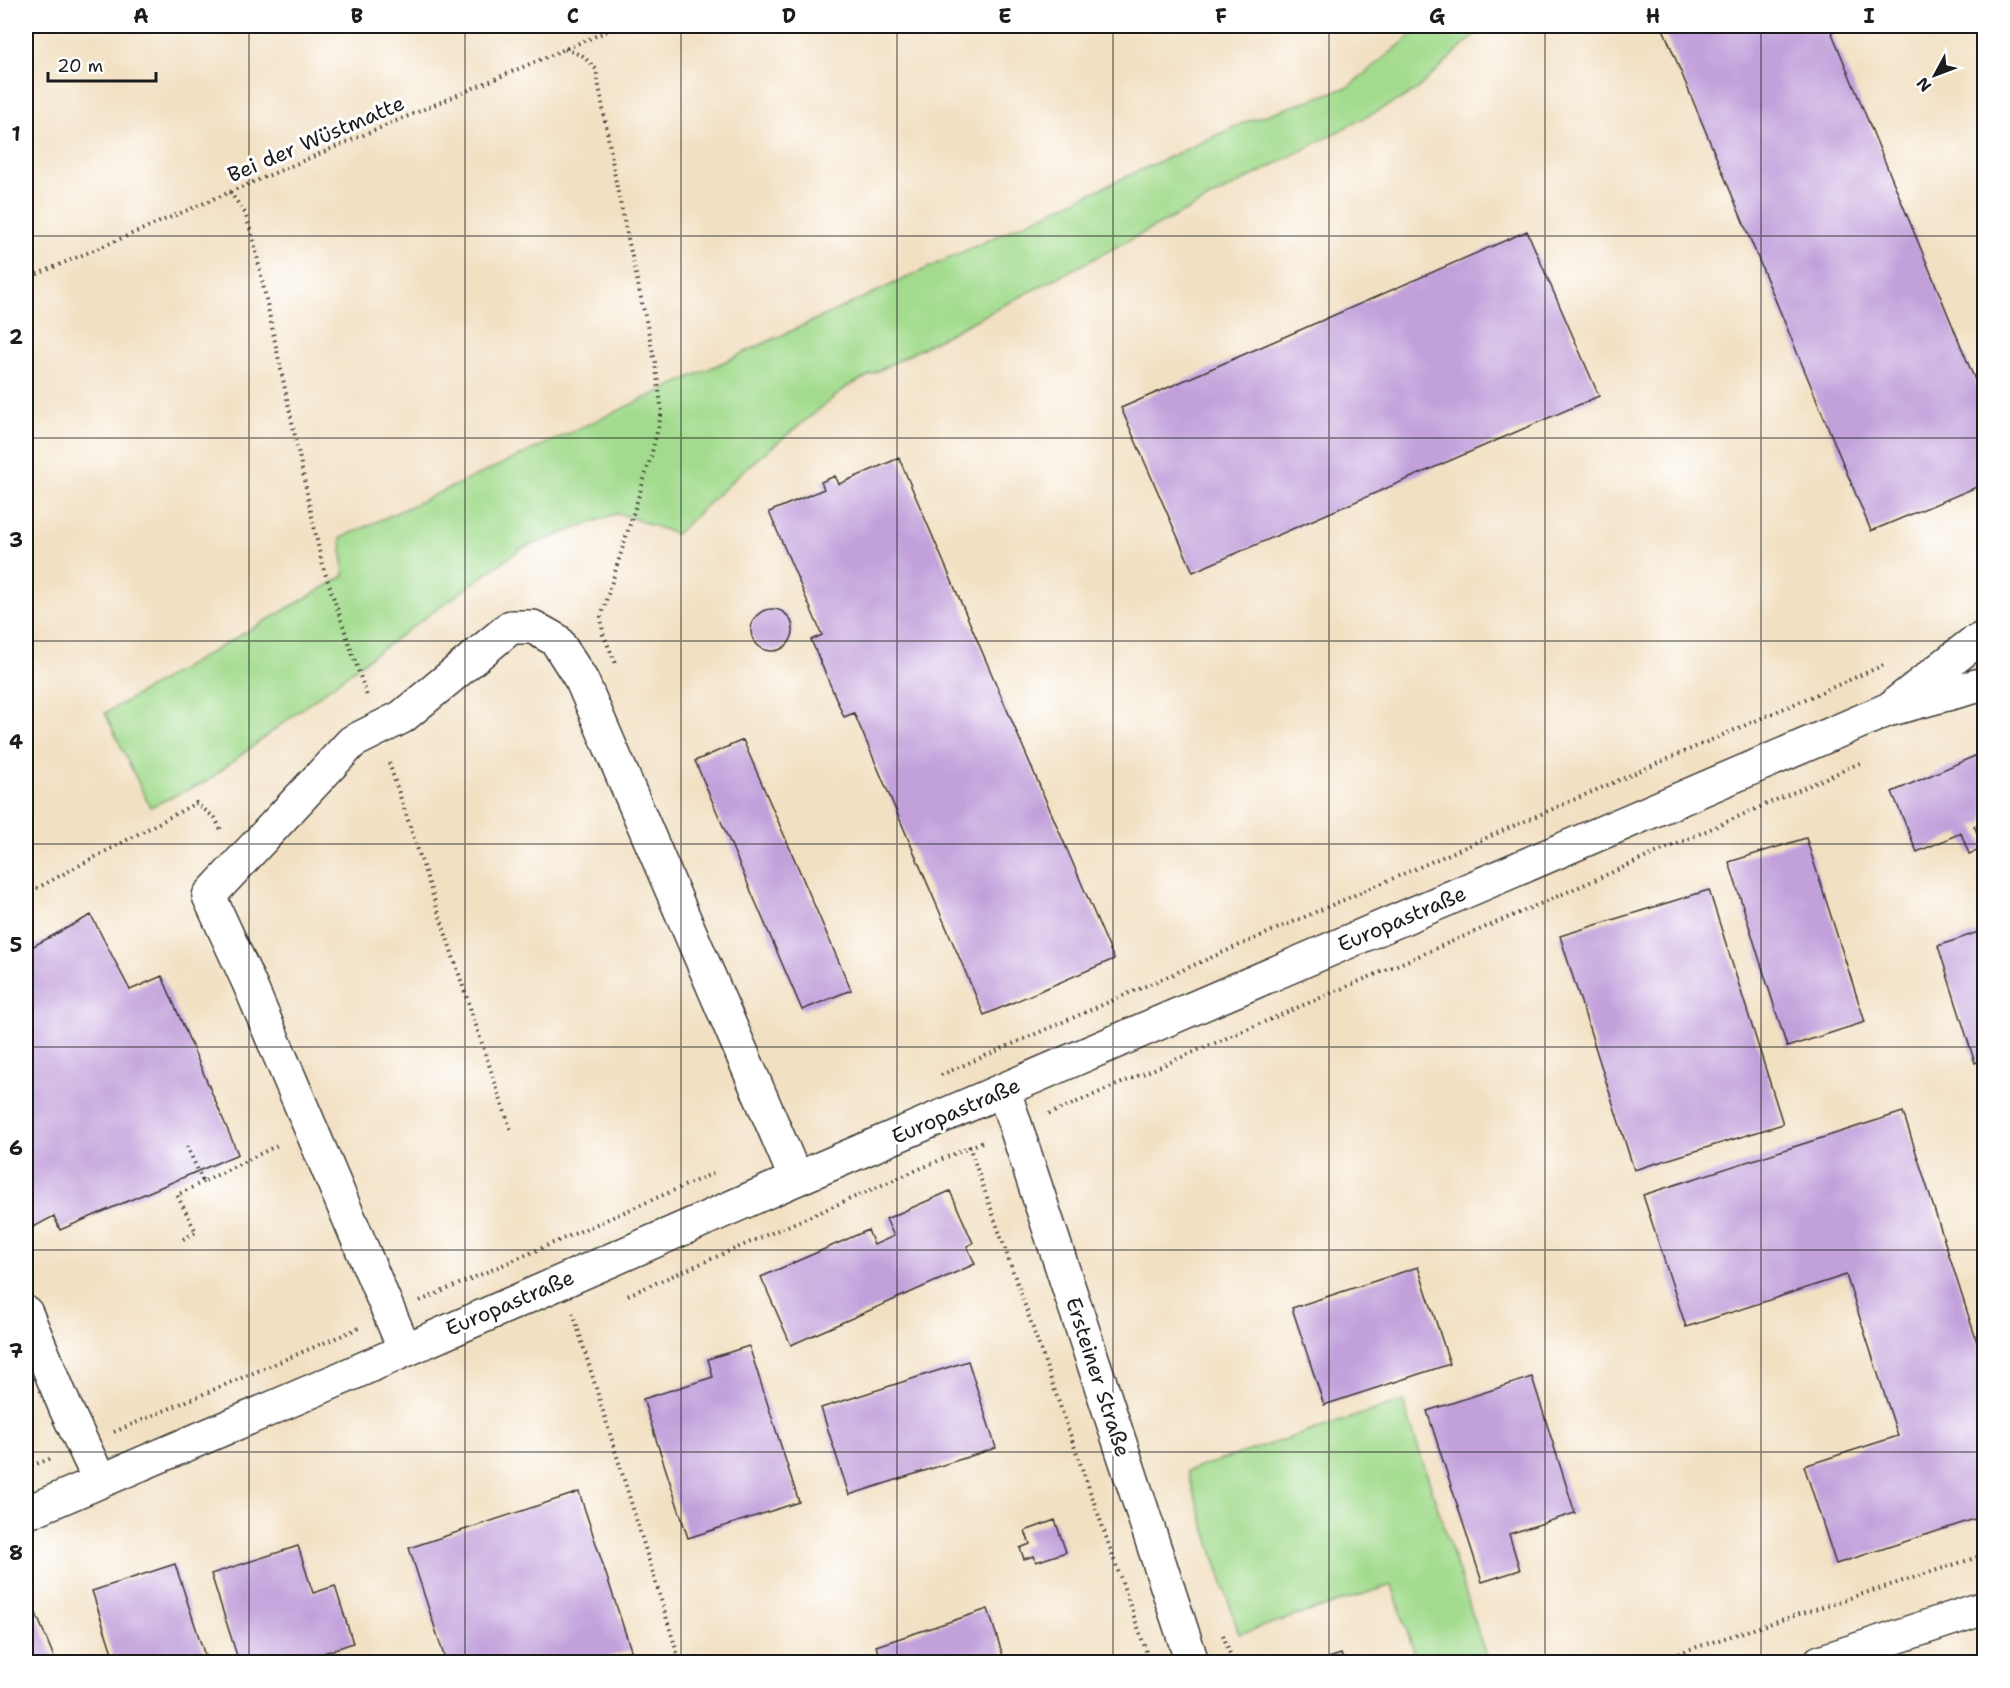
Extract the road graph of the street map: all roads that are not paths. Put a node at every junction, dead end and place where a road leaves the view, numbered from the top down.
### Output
1 (1984, 638) edge
2 (1984, 684) edge
3 (1887, 710) junction
4 (1004, 1091) junction
5 (796, 1179) junction
6 (26, 1312) edge
7 (405, 1350) junction
8 (100, 1481) junction
9 (26, 1513) edge
10 (1984, 1608) edge
11 (1192, 1662) edge
12 (1820, 1662) edge

1 - 3 street, Europastraße
2 - 3 street, Europastraße
3 - 4 street, Europastraße
4 - 5 street, Europastraße
4 - 11 street, Ersteiner Straße
5 - 7 street, Europastraße
5 - 7 street
6 - 8 street
7 - 8 street, Europastraße
8 - 9 street, Europastraße
10 - 12 street

